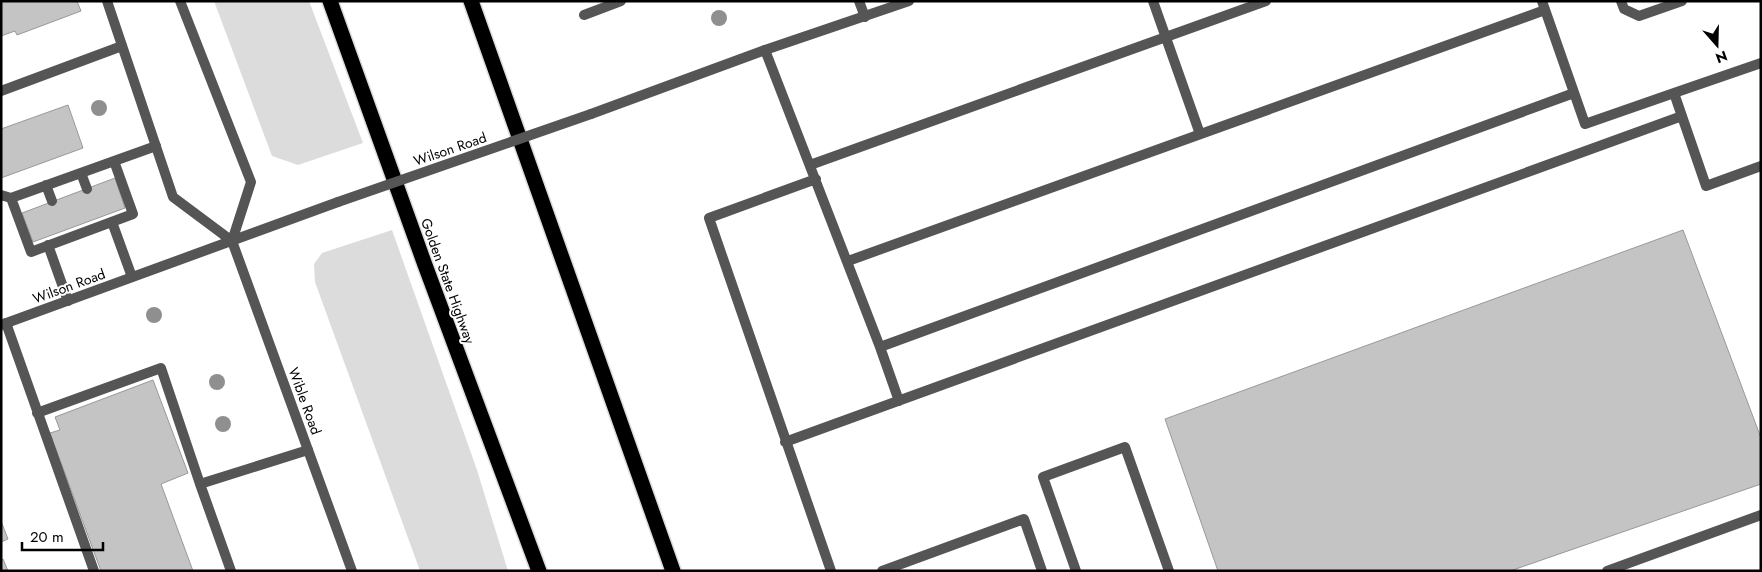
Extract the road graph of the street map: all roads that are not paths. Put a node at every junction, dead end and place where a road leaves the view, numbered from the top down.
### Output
1 (107, 1) edge
2 (180, 1) edge
3 (330, 1) edge
4 (471, 1) edge
5 (621, 1) edge
6 (859, 1) edge
7 (909, 1) edge
8 (1153, 1) edge
9 (1266, 1) edge
10 (1621, 1) edge
11 (1682, 1) edge
12 (1543, 6) edge
13 (584, 14) dead end
14 (865, 17) junction
15 (1165, 38) junction
16 (122, 46) junction
17 (765, 50) junction
18 (1761, 63) edge
19 (1, 91) edge
20 (1574, 92) junction
21 (1674, 94) junction
22 (1682, 116) junction
23 (1200, 134) junction
24 (156, 146) junction
25 (114, 161) junction
26 (810, 164) junction
27 (1761, 166) edge
28 (81, 173) junction
29 (816, 179) junction
30 (46, 185) junction
31 (87, 189) dead end
32 (6, 196) edge
33 (52, 201) dead end
34 (112, 222) junction
35 (232, 241) junction
36 (48, 245) junction
37 (848, 261) junction
38 (132, 277) junction
39 (68, 301) junction
40 (3, 324) edge
41 (880, 347) junction
42 (900, 401) junction
43 (36, 413) junction
44 (785, 442) junction
45 (308, 450) junction
46 (200, 484) junction
47 (1761, 515) edge
48 (94, 571) edge
49 (231, 571) edge
50 (352, 571) edge
51 (539, 571) edge
52 (673, 571) edge
53 (831, 571) edge
54 (882, 571) edge
55 (1042, 571) edge
56 (1076, 571) edge
57 (1168, 571) edge
58 (1607, 571) edge

1 - 16 street
2 - 35 street
3 - 51 highway, Golden State Highway
4 - 52 highway
5 - 13 street
6 - 14 street
7 - 14 street, Wilson Road
8 - 15 street
9 - 15 street
10 - 11 street
12 - 20 street
12 - 23 street
14 - 17 street, Wilson Road
15 - 23 street
15 - 26 street
16 - 19 street
16 - 24 street
17 - 26 street
17 - 35 street, Wilson Road, bridge
18 - 21 street
20 - 21 street
20 - 41 street
21 - 22 street
22 - 27 street
22 - 42 street
23 - 37 street
24 - 25 street
24 - 35 street
25 - 28 street
25 - 34 street
26 - 29 street
28 - 30 street
28 - 31 street
29 - 37 street
29 - 44 street
30 - 32 street
30 - 33 street
32 - 36 street
34 - 36 street
34 - 38 street
35 - 38 street, Wilson Road
35 - 45 street, Wible Road
36 - 39 street
37 - 41 street
38 - 39 street, Wilson Road
39 - 40 street, Wilson Road
40 - 43 street
41 - 42 street
42 - 44 street
43 - 46 street
43 - 48 street
44 - 53 street
45 - 46 street
45 - 50 street, Wible Road
46 - 49 street
47 - 58 street
54 - 55 street
56 - 57 street

